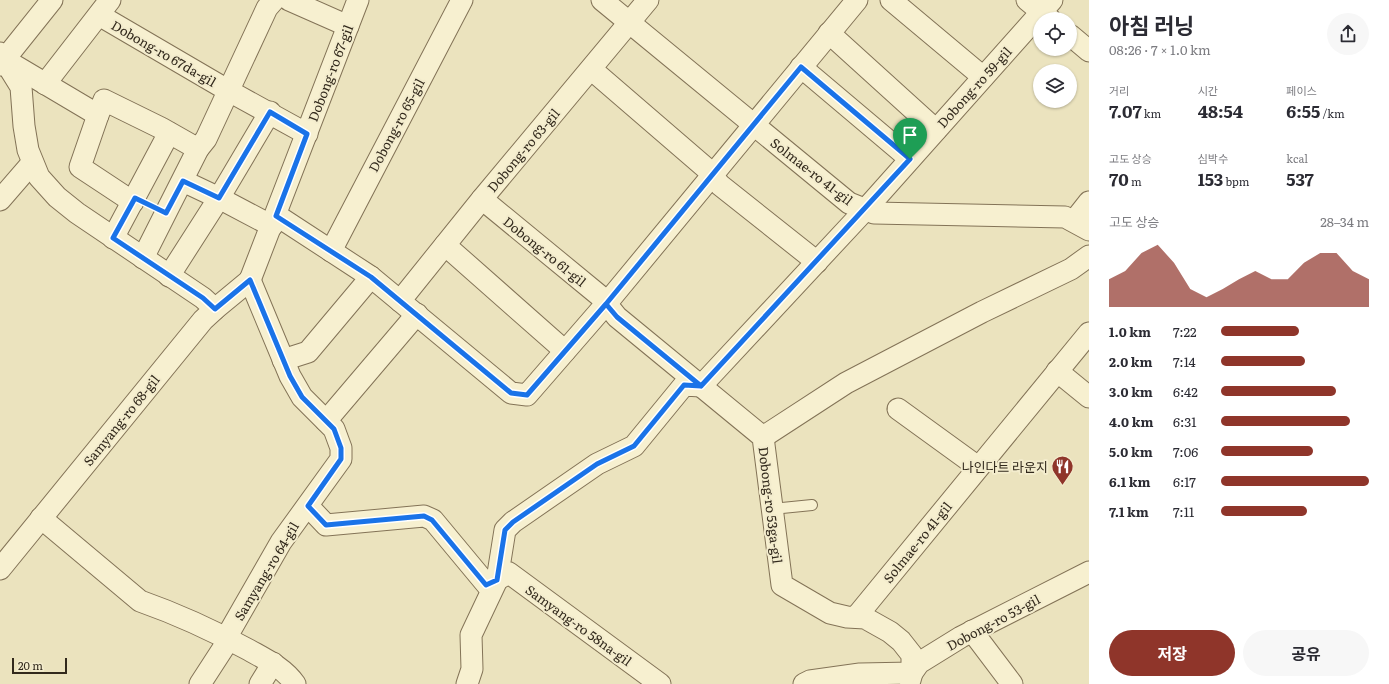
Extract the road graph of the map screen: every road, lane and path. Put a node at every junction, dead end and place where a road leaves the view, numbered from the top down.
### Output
1 (52, 0) edge
2 (274, 0) edge
3 (289, 0) edge
4 (358, 0) edge
5 (462, 0) edge
6 (602, 0) edge
7 (648, 0) edge
8 (857, 0) edge
9 (891, 0) edge
10 (105, 7) edge
11 (1043, 8) edge
12 (630, 22) junction
13 (348, 26) junction
14 (829, 33) junction
15 (1077, 41) edge
16 (1089, 51) edge
17 (2, 59) edge
18 (801, 67) junction
19 (591, 69) junction
20 (983, 77) junction
21 (45, 84) junction
22 (229, 90) junction
23 (270, 112) junction
24 (98, 115) junction
25 (753, 125) junction
26 (936, 130) junction
27 (169, 133) junction
28 (307, 134) junction
29 (198, 149) junction
30 (910, 159) junction
31 (32, 163) junction
32 (712, 175) junction
33 (183, 181) junction
34 (219, 198) junction
35 (482, 199) junction
36 (0, 200) edge
37 (134, 200) junction
38 (1089, 202) edge
39 (865, 210) junction
40 (166, 213) junction
41 (274, 221) junction
42 (1081, 226) edge
43 (113, 238) junction
44 (445, 245) junction
45 (331, 251) junction
46 (1089, 256) edge
47 (143, 258) junction
48 (817, 262) junction
49 (169, 276) junction
50 (371, 277) junction
51 (250, 280) junction
52 (400, 301) junction
53 (606, 304) junction
54 (215, 309) junction
55 (417, 314) junction
56 (1089, 333) edge
57 (565, 351) junction
58 (283, 360) junction
59 (1057, 371) junction
60 (701, 386) junction
61 (1089, 397) edge
62 (898, 409) dead end
63 (326, 421) junction
64 (762, 437) junction
65 (978, 467) junction
66 (812, 505) dead end
67 (308, 506) junction
68 (772, 509) junction
69 (41, 518) junction
70 (0, 569) edge
71 (1089, 572) edge
72 (497, 580) junction
73 (856, 617) junction
74 (972, 631) junction
75 (227, 638) junction
76 (273, 663) junction
77 (910, 679) edge
78 (200, 684) edge
79 (260, 684) edge
80 (295, 684) edge
81 (468, 684) edge
82 (660, 684) edge
83 (804, 684) edge
84 (1012, 684) edge

1 - 17 street
2 - 22 street
3 - 13 street
4 - 13 street, Dobong-ro 67-gil
5 - 45 street, Dobong-ro 65-gil
6 - 12 street, Solmae-ro 41-gil
7 - 12 street, Dobong-ro 63-gil
8 - 14 street
9 - 20 street
10 - 21 street
10 - 22 street, Dobong-ro 67da-gil
11 - 20 street, Dobong-ro 59-gil
12 - 19 street, Dobong-ro 63-gil
12 - 25 street, Solmae-ro 41-gil
13 - 28 street, Dobong-ro 67-gil
14 - 18 street
14 - 26 street
15 - 16 street
17 - 21 street
17 - 31 street
18 - 25 street
18 - 30 street
19 - 32 street
19 - 35 street, Dobong-ro 63-gil
20 - 26 street, Dobong-ro 59-gil
21 - 24 street
22 - 23 street, Dobong-ro 67da-gil
22 - 29 street, Dobong-ro 67da-gil
23 - 28 street, Dobong-ro 67da-gil
23 - 34 street
24 - 27 street
24 - 37 street
25 - 32 street
25 - 39 street, Solmae-ro 41-gil
26 - 30 street, Dobong-ro 59-gil
27 - 29 street
27 - 37 street
28 - 41 street, Dobong-ro 67-gil
29 - 33 street, Dobong-ro 67da-gil
30 - 39 street, Dobong-ro 59-gil
31 - 36 street
31 - 43 street
32 - 48 street
32 - 53 street
33 - 34 street
33 - 40 street, Dobong-ro 67da-gil
34 - 41 street
34 - 49 street
35 - 44 street, Dobong-ro 63-gil
35 - 53 street, Dobong-ro 61-gil
37 - 40 street
37 - 43 street
38 - 42 street
39 - 42 street, Solmae-ro 41-gil
39 - 48 street, Dobong-ro 59-gil
40 - 47 street, Dobong-ro 67da-gil
41 - 45 street
41 - 51 street, Dobong-ro 67-gil
43 - 47 street
44 - 52 street, Dobong-ro 63-gil
44 - 57 street
45 - 50 street
46 - 64 street
47 - 49 street
48 - 60 street, Dobong-ro 59-gil
49 - 54 street
50 - 52 street
50 - 58 street
51 - 54 street, Samyang-ro 68-gil
51 - 58 street, Samyang-ro 64-gil
52 - 55 street
53 - 57 street
53 - 60 street, Dobong-ro 53ga-gil
54 - 69 street, Samyang-ro 68-gil
55 - 57 street
55 - 63 street
56 - 59 street, Solmae-ro 41-gil
58 - 63 street, Samyang-ro 64-gil
59 - 61 street
59 - 65 street, Solmae-ro 41-gil
60 - 64 street, Dobong-ro 53ga-gil
60 - 72 street
62 - 65 street
63 - 67 street, Samyang-ro 64-gil
64 - 68 street, Dobong-ro 53ga-gil
65 - 73 street, Solmae-ro 41-gil
66 - 68 lane
67 - 72 street, Samyang-ro 64-gil
67 - 75 street, Samyang-ro 64-gil
68 - 73 street, Dobong-ro 53ga-gil
69 - 70 street, Samyang-ro 68-gil
69 - 75 street
71 - 74 street, Dobong-ro 53-gil
72 - 81 street
72 - 82 street, Samyang-ro 58na-gil
73 - 77 street, Dobong-ro 53ga-gil
74 - 77 street, Dobong-ro 53-gil
74 - 84 street
75 - 76 street
75 - 78 street, Samyang-ro 64-gil
76 - 79 street
76 - 80 street
77 - 83 street

